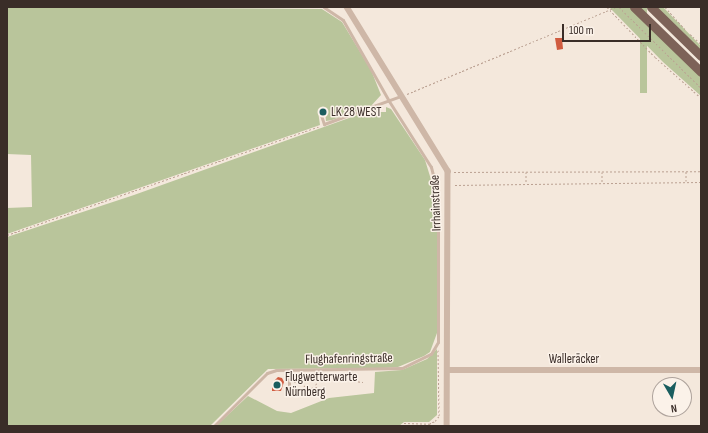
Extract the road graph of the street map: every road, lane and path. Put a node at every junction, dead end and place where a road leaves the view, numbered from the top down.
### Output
1 (324, 7) edge
2 (336, 7) edge
3 (347, 7) edge
4 (607, 7) edge
5 (616, 7) edge
6 (619, 7) edge
7 (634, 7) edge
8 (651, 7) edge
9 (665, 7) edge
10 (609, 10) junction
11 (334, 11) junction
12 (701, 44) edge
13 (701, 56) edge
14 (701, 72) edge
15 (701, 88) edge
16 (401, 96) junction
17 (701, 98) edge
18 (389, 101) junction
19 (320, 112) dead end
20 (324, 124) junction
21 (686, 170) junction
22 (701, 170) edge
23 (602, 171) junction
24 (448, 172) junction
25 (526, 172) junction
26 (686, 182) junction
27 (701, 182) edge
28 (526, 183) junction
29 (602, 183) junction
30 (448, 186) junction
31 (7, 236) edge
32 (438, 342) junction
33 (289, 370) junction
34 (354, 370) junction
35 (448, 370) junction
36 (701, 370) edge
37 (289, 382) junction
38 (363, 382) dead end
39 (316, 383) dead end
40 (289, 392) dead end
41 (214, 426) edge
42 (401, 426) edge
43 (448, 426) edge

1 - 11 lane
2 - 11 lane
3 - 16 street, Irrhainstraße
4 - 10 path
5 - 10 path
6 - 15 path
7 - 14 main road
8 - 13 main road
9 - 12 path
10 - 16 path
10 - 17 path
11 - 18 lane
16 - 18 lane
16 - 24 street, Irrhainstraße
18 - 20 lane
18 - 32 lane
19 - 20 lane
20 - 31 path
21 - 22 path
21 - 23 path
21 - 26 path
23 - 25 path
23 - 29 path
24 - 25 path
24 - 30 street, Irrhainstraße
25 - 28 path
26 - 27 path
26 - 29 path
28 - 29 path
28 - 30 path
30 - 35 street, Irrhainstraße
32 - 34 lane, Flughafenringstraße
32 - 42 path
33 - 34 lane, Flughafenringstraße
33 - 37 lane
33 - 41 lane, Flughafenringstraße
34 - 38 path
35 - 36 street, Walleräcker
35 - 43 street, Irrhainstraße
37 - 39 path
37 - 40 lane

